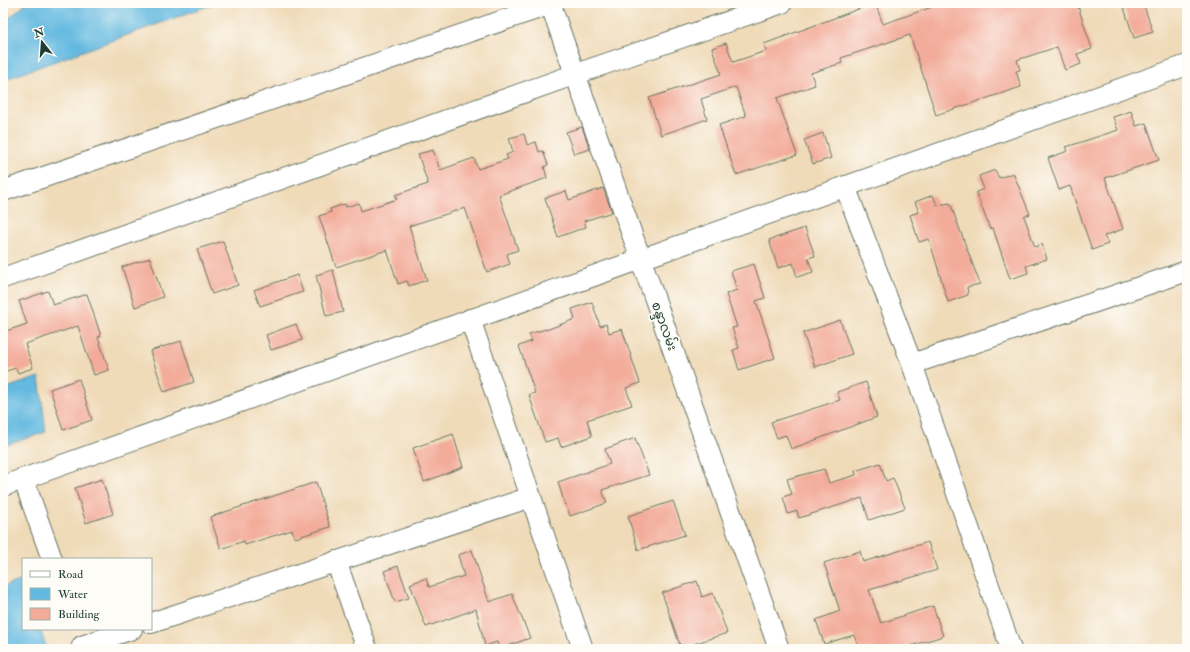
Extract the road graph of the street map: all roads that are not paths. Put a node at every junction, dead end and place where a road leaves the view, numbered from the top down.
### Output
1 (551, 3) edge
2 (782, 3) edge
3 (1187, 65) edge
4 (576, 74) junction
5 (845, 186) junction
6 (3, 191) edge
7 (641, 259) junction
8 (1187, 271) edge
9 (3, 278) edge
10 (470, 320) junction
11 (912, 364) junction
12 (24, 478) junction
13 (3, 486) edge
14 (531, 497) junction
15 (52, 558) edge
16 (336, 561) junction
17 (152, 623) edge
18 (128, 630) edge
19 (80, 641) edge
20 (367, 649) edge
21 (583, 649) edge
22 (780, 649) edge
23 (1011, 649) edge

1 - 4 street, စန္ဒာလမ်း
1 - 6 street
2 - 4 street
3 - 5 street
4 - 7 street, စန္ဒာလမ်း
4 - 9 street
5 - 7 street
5 - 11 street
7 - 10 street
7 - 22 street, စန္ဒာလမ်း
8 - 11 street
10 - 12 street
10 - 14 street
11 - 23 street
12 - 13 street
12 - 15 street
14 - 16 street
14 - 21 street
16 - 17 street
16 - 20 street
18 - 19 street

